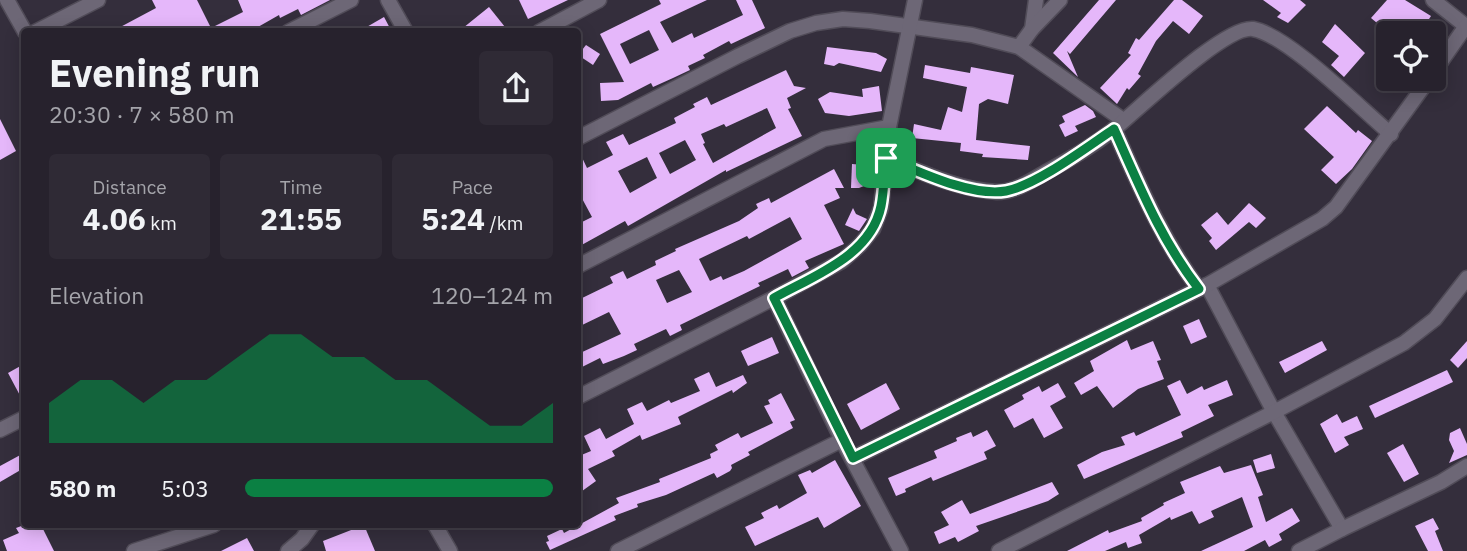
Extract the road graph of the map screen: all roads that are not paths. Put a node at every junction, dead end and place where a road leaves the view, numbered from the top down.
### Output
1 (7, 0) edge
2 (98, 0) edge
3 (351, 0) edge
4 (388, 0) edge
5 (599, 0) edge
6 (915, 0) edge
7 (1036, 0) edge
8 (1060, 0) edge
9 (1433, 0) edge
10 (909, 26) junction
11 (1466, 27) edge
12 (23, 28) edge
13 (43, 28) edge
14 (296, 28) edge
15 (404, 28) edge
16 (546, 28) edge
17 (1031, 29) junction
18 (1019, 47) junction
19 (1446, 55) edge
20 (1421, 91) edge
21 (1118, 124) junction
22 (889, 127) junction
23 (1391, 134) junction
24 (581, 136) edge
25 (886, 158) junction
26 (581, 264) edge
27 (1467, 278) edge
28 (1203, 287) junction
29 (774, 298) junction
30 (581, 395) edge
31 (1274, 412) junction
32 (21, 420) edge
33 (0, 430) edge
34 (842, 440) junction
35 (853, 458) junction
36 (1467, 466) edge
37 (205, 528) edge
38 (310, 528) edge
39 (437, 528) edge
40 (1342, 529) junction
41 (134, 551) edge
42 (288, 551) edge
43 (450, 551) edge
44 (618, 551) edge
45 (901, 551) edge
46 (999, 551) edge
47 (1299, 551) edge

1 - 12 street
2 - 13 street
3 - 14 street
4 - 15 street
5 - 16 street
6 - 10 street
7 - 17 street
8 - 17 street
9 - 11 street
10 - 18 street
10 - 22 street
10 - 24 street
11 - 19 street
17 - 18 street
18 - 21 street
20 - 23 street
21 - 23 street
21 - 25 street
21 - 28 street
22 - 25 street
22 - 26 street
23 - 28 street
25 - 29 street
27 - 31 street
28 - 31 street
28 - 35 street
29 - 30 street
29 - 34 street
31 - 40 street
31 - 46 street
32 - 33 street
34 - 35 street
34 - 44 street
35 - 45 street
36 - 40 street
37 - 41 street
38 - 42 street
39 - 43 street
40 - 47 street

